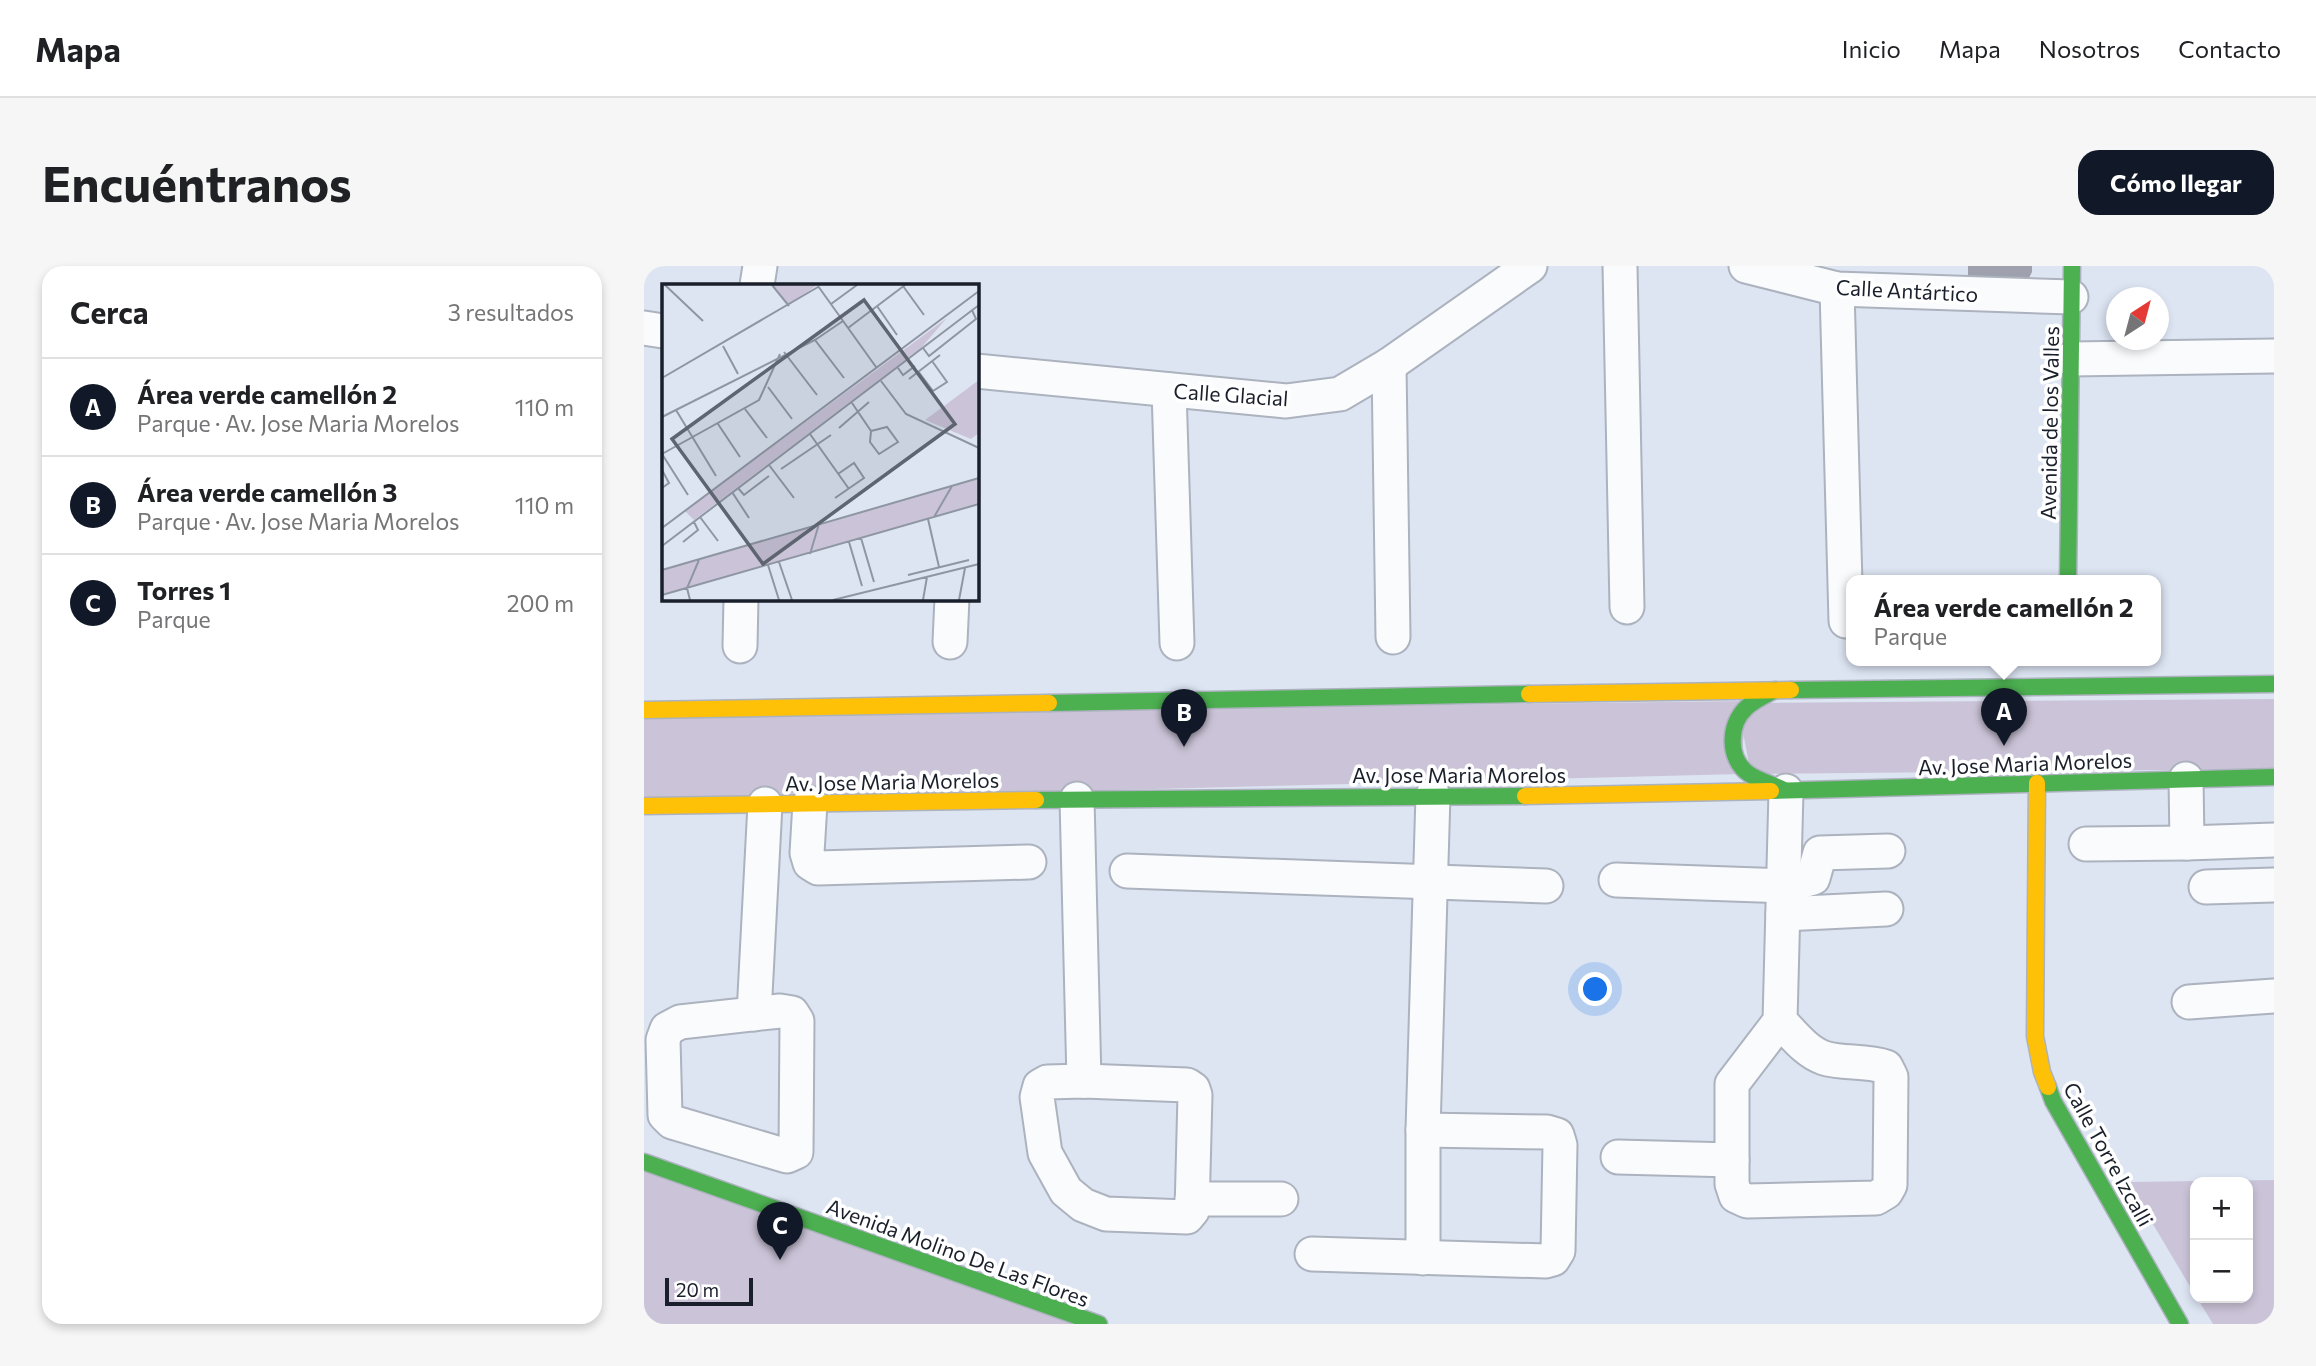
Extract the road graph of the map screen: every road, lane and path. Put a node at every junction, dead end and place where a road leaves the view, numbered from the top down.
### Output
1 (760, 266) edge
2 (1530, 266) edge
3 (1620, 266) edge
4 (1746, 266) edge
5 (2071, 282) edge
6 (757, 284) edge
7 (1837, 289) junction
8 (644, 328) edge
9 (662, 331) edge
10 (2274, 356) edge
11 (2071, 359) junction
12 (1389, 365) junction
13 (978, 371) edge
14 (1169, 390) junction
15 (2068, 575) edge
16 (741, 600) edge
17 (951, 600) edge
18 (1627, 607) dead end
19 (1846, 621) dead end
20 (1393, 638) dead end
21 (950, 642) dead end
22 (1177, 643) dead end
23 (740, 646) dead end
24 (2274, 684) edge
25 (1775, 690) junction
26 (644, 710) edge
27 (2274, 777) edge
28 (2186, 779) junction
29 (2037, 783) junction
30 (1786, 791) junction
31 (1433, 795) junction
32 (1077, 799) junction
33 (810, 803) junction
34 (765, 804) junction
35 (644, 806) edge
36 (2274, 841) edge
37 (2187, 842) junction
38 (2087, 844) dead end
39 (1888, 851) dead end
40 (1029, 862) dead end
41 (1127, 872) dead end
42 (1616, 880) dead end
43 (1429, 882) junction
44 (2274, 885) edge
45 (1546, 886) dead end
46 (2206, 887) dead end
47 (1784, 900) junction
48 (1886, 909) dead end
49 (2274, 996) edge
50 (2189, 1002) dead end
51 (754, 1014) junction
52 (1780, 1021) junction
53 (1084, 1081) junction
54 (1423, 1130) junction
55 (1618, 1157) dead end
56 (1732, 1160) junction
57 (644, 1162) edge
58 (1192, 1199) junction
59 (1281, 1199) dead end
60 (1312, 1254) dead end
61 (1423, 1258) junction
62 (1099, 1324) edge
63 (2180, 1324) edge

1 - 6 street
2 - 12 street, Calle Glacial
3 - 18 street
4 - 7 street, Calle Antártico
5 - 7 street, Calle Antártico
5 - 11 main road, Avenida de los Valles
7 - 19 street
8 - 9 street
10 - 11 street
11 - 15 main road, Avenida de los Valles
12 - 14 street, Calle Glacial
12 - 20 street
13 - 14 street, Calle Glacial
14 - 22 street
16 - 23 street
17 - 21 street
24 - 25 main road
25 - 26 main road
25 - 30 main road
27 - 28 main road, Av. Jose Maria Morelos
28 - 29 main road, Av. Jose Maria Morelos
28 - 37 street
29 - 30 main road, Av. Jose Maria Morelos
29 - 63 main road, Calle Torre Izcalli
30 - 31 main road, Av. Jose Maria Morelos
30 - 47 street
31 - 32 main road, Av. Jose Maria Morelos
31 - 43 street
32 - 33 main road, Av. Jose Maria Morelos
32 - 53 street
33 - 34 main road, Av. Jose Maria Morelos
33 - 40 street
34 - 35 main road, Av. Jose Maria Morelos
34 - 51 street
36 - 37 street
37 - 38 street
39 - 47 street
41 - 43 street
42 - 47 street
43 - 45 street
43 - 54 street
44 - 46 street
47 - 48 street
47 - 52 street
49 - 50 street
51 - 51 street
52 - 56 street
52 - 56 street
53 - 58 street
53 - 58 street
54 - 61 street
54 - 61 street
55 - 56 street
57 - 62 main road, Avenida Molino De Las Flores
58 - 59 street
60 - 61 street

